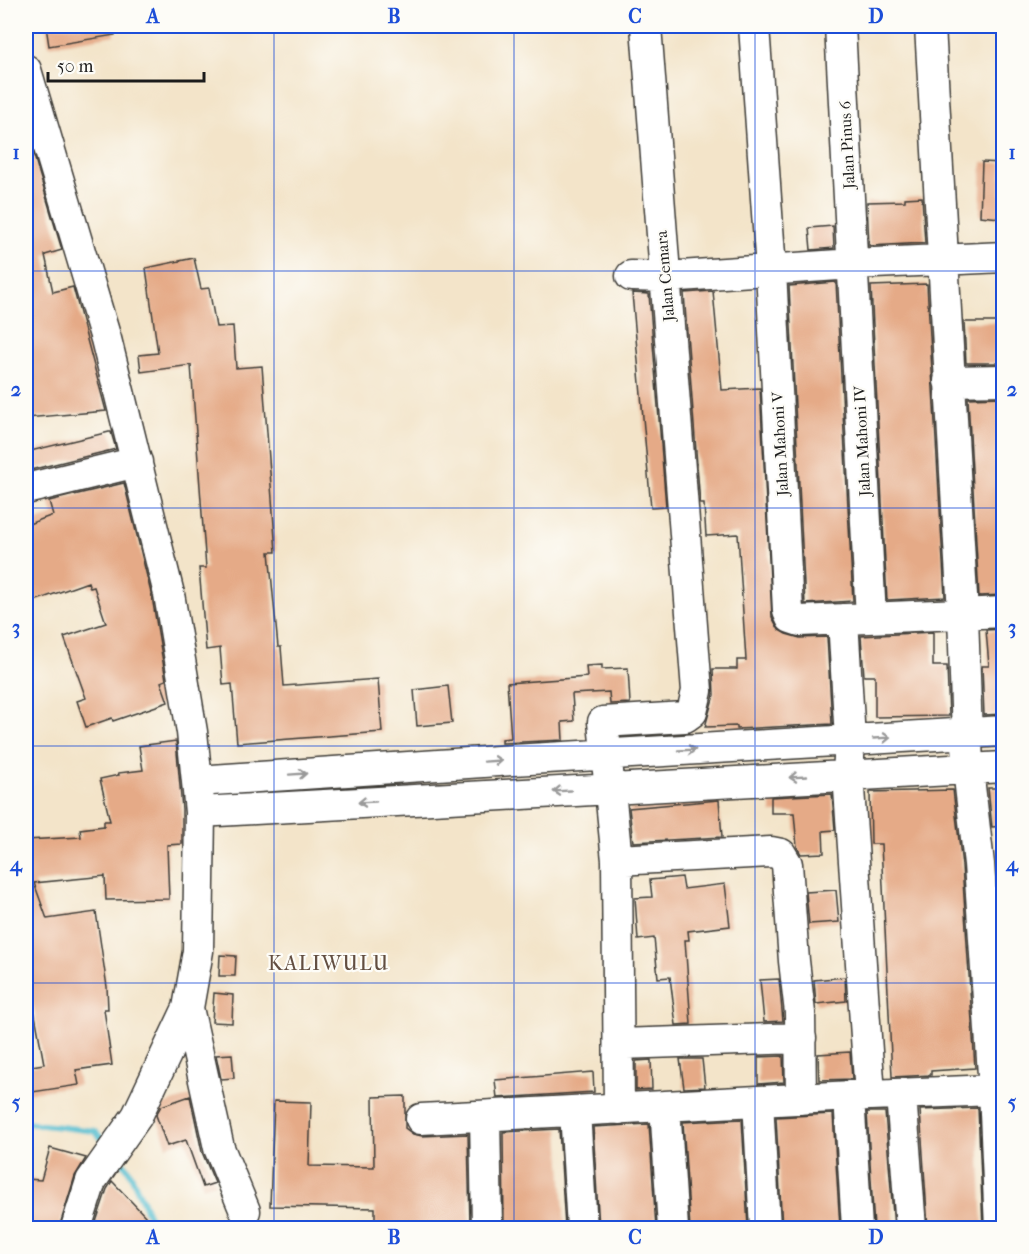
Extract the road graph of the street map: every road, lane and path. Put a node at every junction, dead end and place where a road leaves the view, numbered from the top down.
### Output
1 (646, 26) edge
2 (754, 26) edge
3 (840, 26) edge
4 (930, 26) edge
5 (26, 70) edge
6 (1004, 257) edge
7 (943, 260) junction
8 (853, 264) junction
9 (771, 270) junction
10 (632, 276) dead end
11 (666, 277) junction
12 (1004, 380) edge
13 (949, 381) junction
14 (137, 462) junction
15 (26, 489) edge
16 (1004, 612) edge
17 (963, 614) junction
18 (857, 619) junction
19 (1004, 732) edge
20 (967, 733) junction
21 (850, 740) junction
22 (605, 754) junction
23 (1004, 767) edge
24 (968, 769) junction
25 (848, 774) junction
26 (197, 781) junction
27 (609, 788) junction
28 (200, 812) junction
29 (616, 860) junction
30 (991, 863) edge
31 (188, 1008) junction
32 (801, 1038) junction
33 (619, 1044) junction
34 (999, 1090) edge
35 (901, 1094) junction
36 (859, 1096) junction
37 (801, 1099) junction
38 (758, 1101) junction
39 (665, 1106) junction
40 (619, 1108) junction
41 (575, 1111) junction
42 (485, 1116) junction
43 (421, 1119) dead end
44 (245, 1211) dead end
45 (76, 1228) edge
46 (487, 1228) edge
47 (582, 1228) edge
48 (673, 1228) edge
49 (765, 1228) edge
50 (857, 1228) edge
51 (911, 1228) edge
52 (1000, 1228) edge

1 - 11 street, Jalan Cemara
2 - 9 street, Jalan Mahoni V
3 - 8 street, Jalan Pinus 6
4 - 7 street
5 - 14 street
6 - 7 street
7 - 8 street
7 - 13 street
8 - 9 street
8 - 18 street, Jalan Mahoni IV
9 - 11 street
9 - 18 street, Jalan Mahoni V
10 - 11 street
11 - 22 street, Jalan Cemara
12 - 13 street
13 - 17 street
14 - 15 street
14 - 26 street
16 - 17 street
17 - 18 street
17 - 20 street
18 - 21 street, Jalan Mahoni IV
19 - 20 street
21 -> 20 street
20 - 24 street
22 -> 21 street
21 - 25 street, Jalan Mahoni IV
26 -> 22 street
22 - 27 street
23 - 24 street
24 - 25 street
24 - 30 street
25 -> 27 street
25 - 36 street, Jalan Mahoni IV
26 - 28 street
27 -> 28 street
27 - 29 street
28 - 31 street
29 - 32 street
29 - 33 street
30 - 34 street
31 - 44 street
31 - 45 street
32 - 33 street
32 - 37 street
33 - 40 street
34 - 35 street
34 - 52 street
35 - 36 street
35 - 51 street
36 - 37 street
36 - 50 street, Jalan Mahoni IV
37 - 38 street
38 - 39 street
38 - 49 street
39 - 40 street
39 - 48 street
40 - 41 street
41 - 42 street
41 - 47 street
42 - 43 street
42 - 46 street

